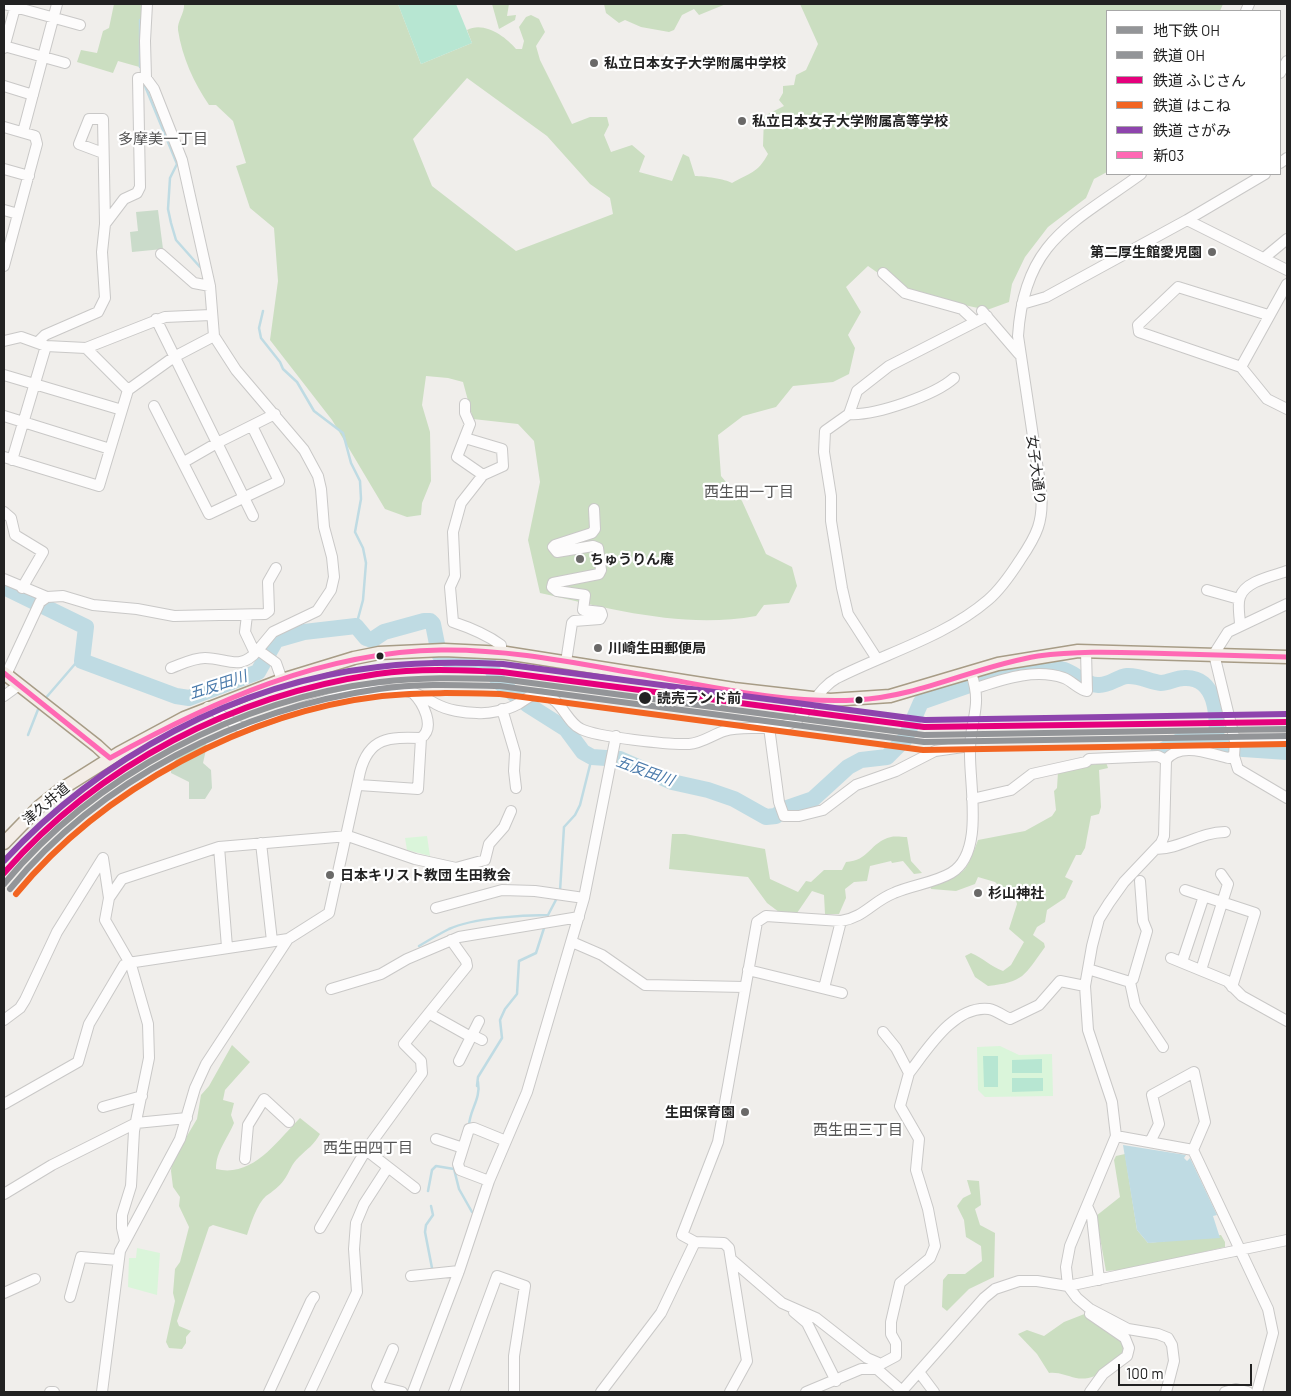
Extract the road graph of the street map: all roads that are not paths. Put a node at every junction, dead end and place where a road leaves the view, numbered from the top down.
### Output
1 (4, 4) edge
2 (57, 4) edge
3 (147, 4) edge
4 (16, 5) edge
5 (53, 18) junction
6 (80, 25) dead end
7 (4, 47) edge
8 (43, 56) junction
9 (65, 63) dead end
10 (146, 78) junction
11 (4, 86) edge
12 (33, 95) junction
13 (4, 127) edge
14 (23, 132) junction
15 (103, 153) dead end
16 (4, 169) edge
17 (1140, 175) edge
18 (1263, 175) edge
19 (28, 176) junction
20 (4, 210) edge
21 (18, 214) junction
22 (1187, 220) junction
23 (105, 224) junction
24 (1287, 240) edge
25 (6, 253) edge
26 (160, 254) dead end
27 (1264, 258) junction
28 (4, 266) edge
29 (1287, 270) edge
30 (883, 273) dead end
31 (1287, 284) edge
32 (210, 286) junction
33 (1022, 304) junction
34 (1268, 315) junction
35 (211, 316) junction
36 (156, 319) junction
37 (976, 321) junction
38 (214, 336) junction
39 (4, 341) edge
40 (41, 344) junction
41 (86, 348) junction
42 (1019, 354) junction
43 (174, 356) junction
44 (1241, 367) junction
45 (4, 375) edge
46 (954, 378) dead end
47 (33, 384) junction
48 (128, 390) junction
49 (464, 404) dead end
50 (154, 406) dead end
51 (1287, 408) edge
52 (122, 410) junction
53 (275, 414) junction
54 (849, 414) junction
55 (4, 416) edge
56 (22, 422) junction
57 (252, 426) junction
58 (464, 438) junction
59 (217, 443) junction
60 (110, 449) junction
61 (8, 459) edge
62 (184, 462) junction
63 (482, 475) junction
64 (244, 497) junction
65 (594, 508) dead end
66 (4, 512) edge
67 (253, 516) dead end
68 (276, 568) dead end
69 (1287, 571) edge
70 (4, 579) edge
71 (22, 588) junction
72 (1207, 590) dead end
73 (1239, 599) junction
74 (42, 602) junction
75 (1287, 604) edge
76 (247, 615) junction
77 (1240, 625) junction
78 (1086, 651) junction
79 (501, 653) junction
80 (261, 654) junction
81 (1214, 654) junction
82 (1287, 657) edge
83 (877, 659) junction
84 (566, 662) junction
85 (171, 668) dead end
86 (1026, 668) junction
87 (5, 674) edge
88 (282, 680) junction
89 (973, 681) junction
90 (19, 685) junction
91 (413, 692) junction
92 (4, 696) edge
93 (814, 700) junction
94 (208, 707) junction
95 (502, 709) junction
96 (768, 728) junction
97 (616, 736) junction
98 (422, 738) junction
99 (1287, 738) edge
100 (1235, 740) junction
101 (970, 746) junction
102 (1235, 755) junction
103 (110, 758) junction
104 (1166, 760) junction
105 (358, 785) junction
106 (516, 788) dead end
107 (1287, 798) edge
108 (972, 799) junction
109 (511, 810) dead end
110 (1225, 832) dead end
111 (348, 836) junction
112 (4, 843) edge
113 (261, 843) junction
114 (219, 847) junction
115 (1156, 849) junction
116 (1221, 874) dead end
117 (1140, 881) dead end
118 (1185, 890) dead end
119 (1204, 896) junction
120 (109, 898) junction
121 (584, 898) junction
122 (1223, 904) junction
123 (436, 908) dead end
124 (579, 917) junction
125 (841, 920) junction
126 (288, 939) junction
127 (452, 940) junction
128 (272, 941) junction
129 (572, 942) junction
130 (228, 948) junction
131 (1171, 958) dead end
132 (128, 962) junction
133 (1182, 962) junction
134 (1088, 969) junction
135 (748, 970) junction
136 (1201, 970) junction
137 (1130, 982) junction
138 (1085, 986) junction
139 (1232, 986) junction
140 (745, 987) junction
141 (824, 988) junction
142 (331, 990) dead end
143 (842, 993) dead end
144 (430, 1014) junction
145 (4, 1020) edge
146 (478, 1021) dead end
147 (1287, 1021) edge
148 (883, 1032) dead end
149 (471, 1036) junction
150 (482, 1040) dead end
151 (1163, 1047) dead end
152 (459, 1060) dead end
153 (909, 1073) junction
154 (142, 1096) junction
155 (4, 1104) edge
156 (103, 1107) dead end
157 (187, 1118) junction
158 (289, 1122) dead end
159 (136, 1124) junction
160 (1116, 1136) junction
161 (436, 1139) dead end
162 (506, 1141) junction
163 (1150, 1142) junction
164 (463, 1148) junction
165 (366, 1150) junction
166 (1193, 1150) junction
167 (244, 1159) dead end
168 (388, 1167) junction
169 (489, 1181) junction
170 (415, 1188) dead end
171 (4, 1194) edge
172 (1087, 1206) junction
173 (320, 1228) dead end
174 (1287, 1240) edge
175 (125, 1241) junction
176 (695, 1242) junction
177 (1241, 1250) junction
178 (118, 1260) junction
179 (732, 1260) junction
180 (459, 1271) junction
181 (411, 1276) dead end
182 (35, 1279) dead end
183 (1099, 1280) junction
184 (1068, 1286) junction
185 (4, 1293) edge
186 (70, 1297) dead end
187 (314, 1297) dead end
188 (790, 1307) junction
189 (1090, 1309) junction
190 (393, 1349) dead end
191 (879, 1366) junction
192 (919, 1372) junction
193 (836, 1381) junction
194 (902, 1391) edge
195 (102, 1392) edge
196 (269, 1392) edge
197 (310, 1392) edge
198 (402, 1392) edge
199 (413, 1392) edge
200 (454, 1392) edge
201 (514, 1392) edge
202 (601, 1392) edge
203 (730, 1392) edge
204 (806, 1392) edge
205 (934, 1392) edge
206 (1090, 1392) edge
207 (1166, 1392) edge
208 (1225, 1392) edge
209 (1248, 1392) edge
210 (1257, 1392) edge

1 - 4 street
2 - 5 street
3 - 10 street
4 - 5 street
4 - 7 street
5 - 6 street
5 - 8 street
7 - 8 street
8 - 9 street
8 - 12 street
10 - 23 street
10 - 32 street
11 - 12 street
12 - 14 street
13 - 14 street
14 - 19 street
15 - 23 street
16 - 19 street
17 - 33 street, 女子大通り
18 - 22 street
19 - 21 street
20 - 21 street
21 - 25 street
22 - 27 street
22 - 33 street
23 - 40 street
24 - 27 street
25 - 28 street
26 - 32 street
27 - 29 street
30 - 37 street
31 - 34 street
32 - 35 street
33 - 42 street, 女子大通り
34 - 44 street
34 - 44 street
35 - 36 street
35 - 38 street
36 - 41 street
36 - 43 street
37 - 42 street
37 - 54 street
38 - 43 street
38 - 53 street
39 - 40 street
40 - 41 street
40 - 47 street
41 - 48 street
42 - 83 street, 女子大通り
43 - 48 street
43 - 59 street
44 - 51 street
45 - 47 street
46 - 54 street
47 - 52 street
47 - 56 street
48 - 52 street
49 - 58 street
50 - 62 street
52 - 60 street
53 - 57 street
53 - 80 street
54 - 83 street
55 - 56 street
56 - 60 street
56 - 61 street
57 - 59 street
57 - 64 street
58 - 63 street
58 - 63 street
59 - 62 street
59 - 64 street
60 - 61 street
62 - 64 street
63 - 79 street
64 - 67 street
65 - 84 street
66 - 71 street
68 - 76 street
69 - 73 street
70 - 71 street
71 - 74 street
72 - 73 street
73 - 77 street
74 - 76 street
74 - 87 street
75 - 77 street
76 - 80 street
77 - 81 street
78 - 81 main road, 津久井道
78 - 86 main road, 津久井道
78 - 86 street
79 - 84 main road, 津久井道
79 - 88 main road, 津久井道
80 - 85 street
80 - 88 street
81 - 82 main road, 津久井道
81 - 100 street
83 - 93 street, 女子大通り
84 - 93 main road, 津久井道
86 - 89 main road, 津久井道
87 - 90 main road
88 - 94 main road, 津久井道
89 - 93 main road, 津久井道
89 - 101 street
90 - 92 street
90 - 103 main road
91 - 94 street
91 - 95 street
91 - 98 street
93 - 96 street, 女子大通り
94 - 103 main road, 津久井道
95 - 97 street, 女子大通り
95 - 106 street
96 - 97 street, 女子大通り
96 - 101 street
97 - 121 street
98 - 105 street
98 - 105 street
99 - 100 street
100 - 102 street
101 - 108 street
102 - 104 street
102 - 107 street
103 - 112 main road, 津久井道
104 - 108 street
104 - 115 street
105 - 111 street
108 - 125 street
109 - 111 street
110 - 115 street
111 - 113 street
111 - 126 street
113 - 114 street
113 - 128 street
114 - 120 street
114 - 130 street
115 - 134 street
116 - 122 street
117 - 137 street
118 - 119 street
119 - 122 street
119 - 133 street
120 - 132 street
120 - 145 street
121 - 123 street
121 - 124 street
122 - 136 street
122 - 139 street
124 - 127 street
124 - 129 street
125 - 135 street
125 - 141 street
126 - 128 street
126 - 157 street
127 - 142 street
127 - 144 street
128 - 130 street
129 - 140 street
129 - 162 street
130 - 132 street
131 - 133 street
132 - 154 street
132 - 155 street
133 - 136 street
134 - 137 street
134 - 138 street
135 - 140 street
135 - 141 street
136 - 139 street
137 - 151 street
138 - 153 street
138 - 160 street
139 - 147 street
140 - 176 street
141 - 143 street
144 - 149 street
144 - 165 street
146 - 149 street
148 - 153 street
149 - 150 street
149 - 152 street
153 - 191 street
154 - 156 street
154 - 159 street
157 - 159 street
157 - 175 street
158 - 167 street
159 - 171 street
159 - 175 street
160 - 163 street
160 - 172 street
161 - 164 street
162 - 164 street
162 - 169 street
163 - 166 street
163 - 166 street
164 - 169 street
165 - 168 street
165 - 173 street
166 - 177 street
168 - 170 street
168 - 197 street
169 - 180 street
172 - 183 street
172 - 184 street
174 - 177 street
175 - 178 street
176 - 179 street
176 - 202 street
177 - 183 street
177 - 210 street
178 - 186 street
178 - 195 street
179 - 188 street
179 - 203 street
180 - 181 street
180 - 199 street
182 - 185 street
183 - 184 street
184 - 189 street
184 - 192 street
187 - 196 street
188 - 191 street
188 - 193 street
189 - 206 street
189 - 207 street
190 - 198 street
191 - 193 street
191 - 194 street
192 - 194 street
192 - 205 street
193 - 204 street
200 - 201 street
208 - 209 street

